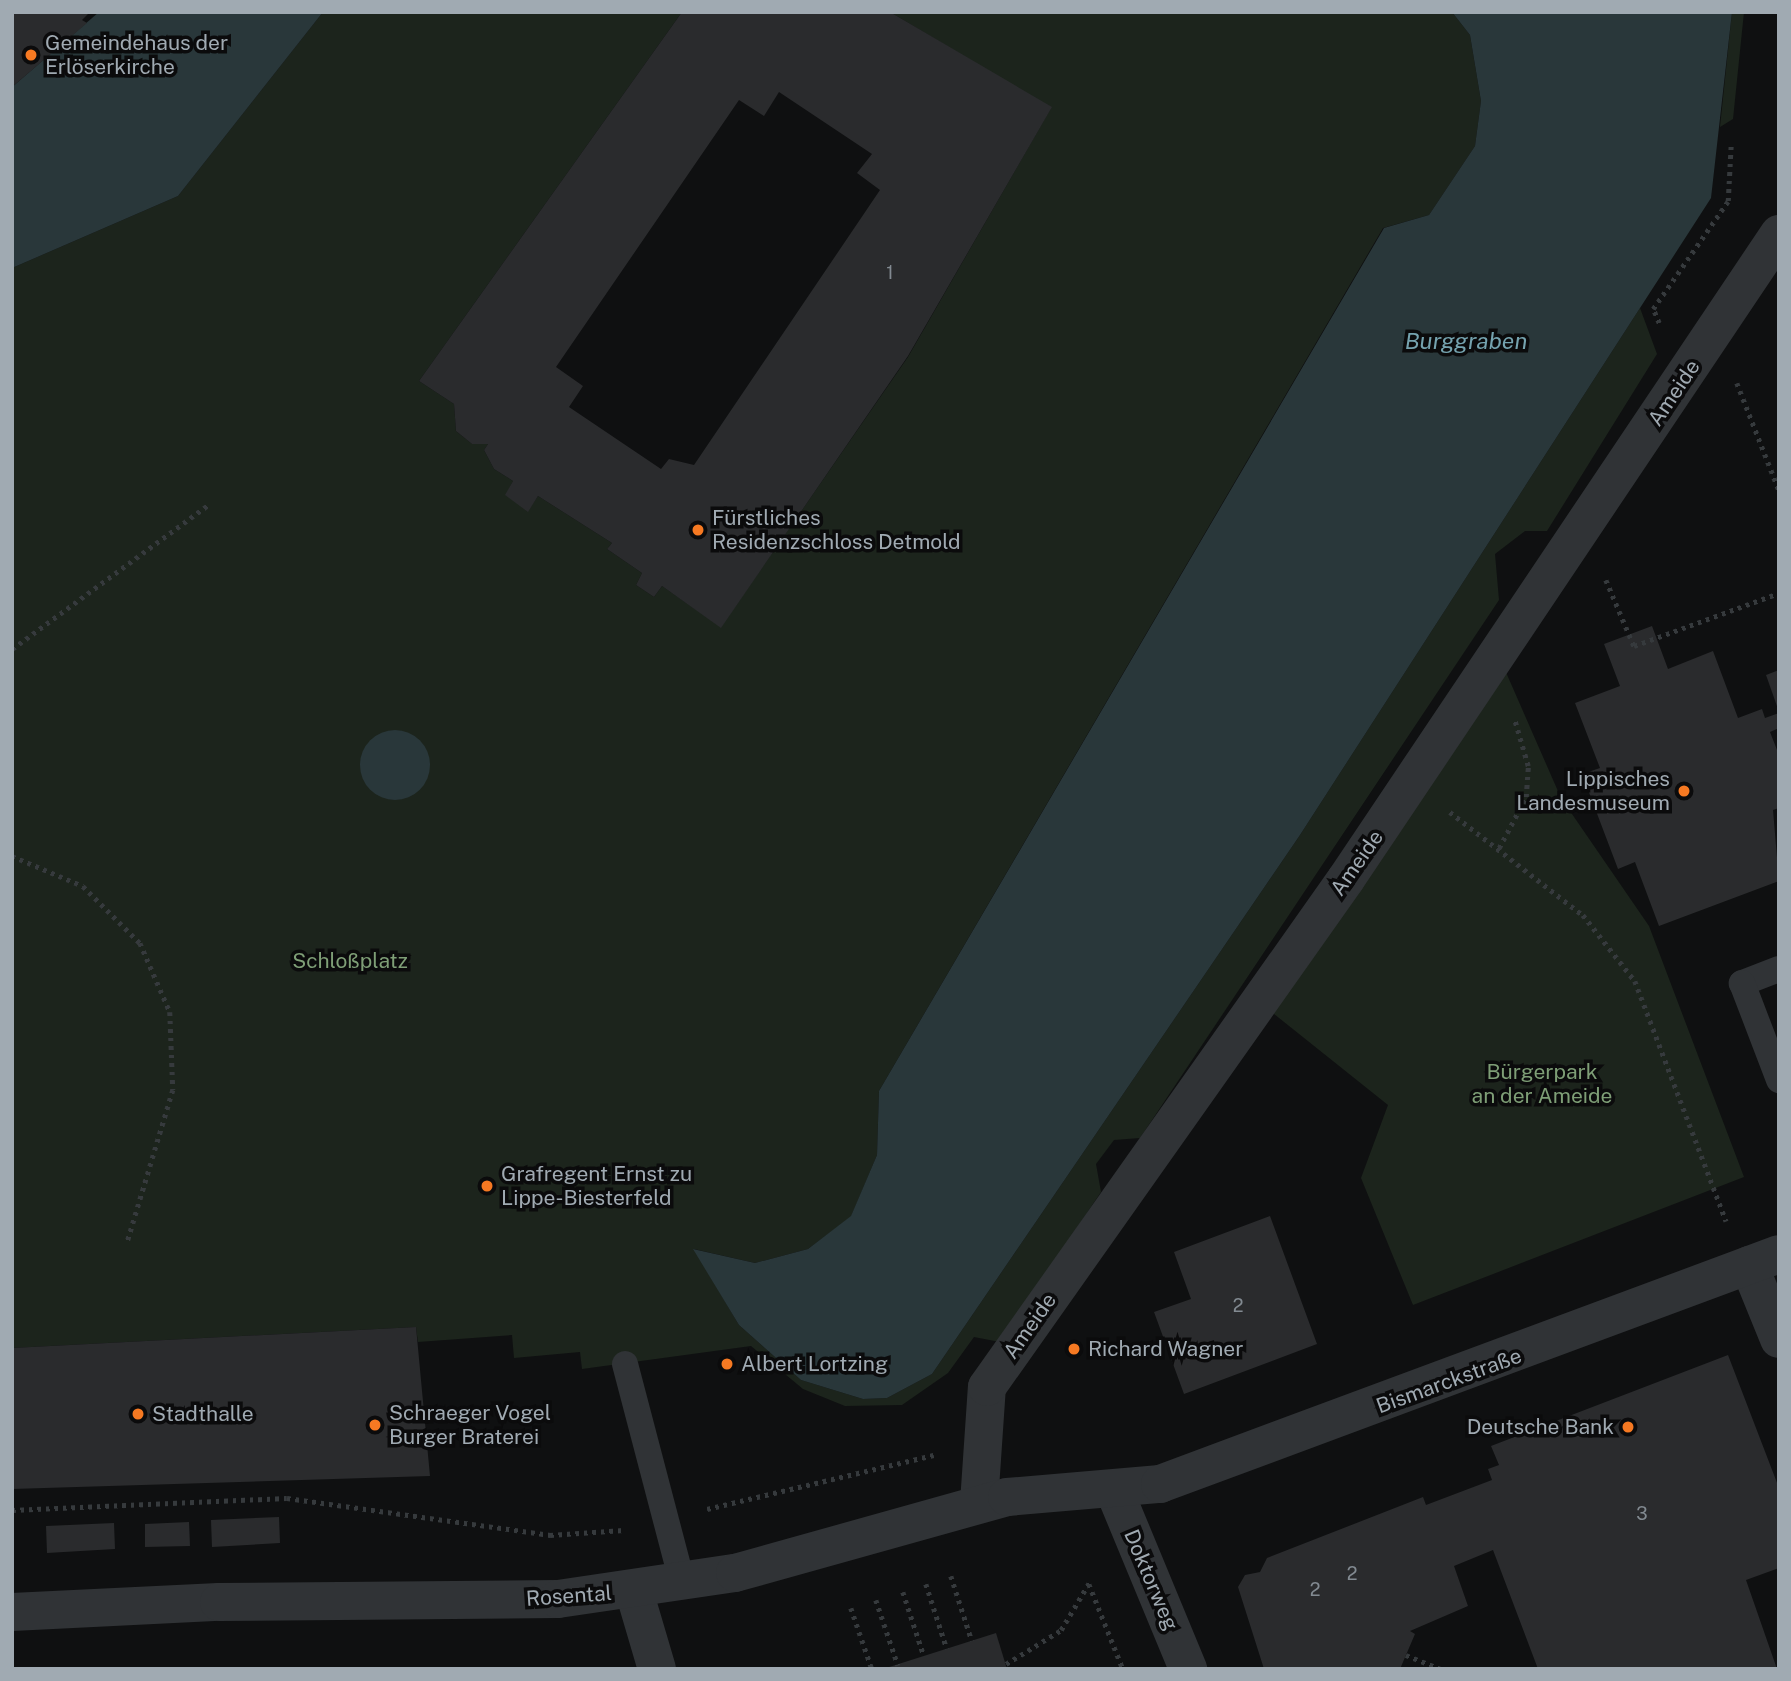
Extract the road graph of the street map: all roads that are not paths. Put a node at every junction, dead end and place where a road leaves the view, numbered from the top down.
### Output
1 (1779, 234) edge
2 (1779, 969) edge
3 (1779, 1080) edge
4 (1764, 1260) edge
5 (1779, 1339) edge
6 (625, 1364) dead end
7 (1114, 1490) junction
8 (979, 1503) junction
9 (682, 1583) junction
10 (634, 1591) junction
11 (12, 1612) edge
12 (656, 1669) edge
13 (1188, 1669) edge

1 - 8 street, Ameide
2 - 3 lane
4 - 5 street
4 - 7 street, Bismarckstraße
6 - 9 lane
7 - 8 street, Rosental
7 - 13 street, Doktorweg
8 - 9 street, Rosental
9 - 10 street, Rosental
10 - 11 street, Rosental
10 - 12 street

